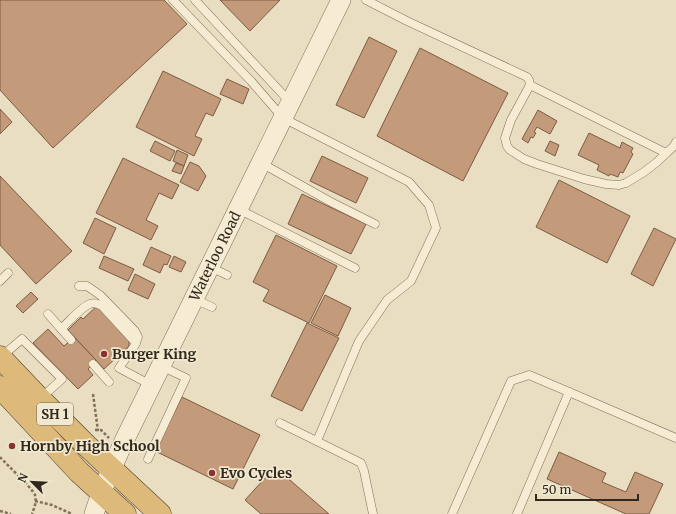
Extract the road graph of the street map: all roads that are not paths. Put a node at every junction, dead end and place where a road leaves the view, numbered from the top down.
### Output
1 (173, 0) edge
2 (195, 0) edge
3 (341, 0) edge
4 (366, 0) edge
5 (530, 85) junction
6 (286, 110) junction
7 (676, 142) edge
8 (666, 153) junction
9 (260, 163) junction
10 (238, 209) junction
11 (375, 224) dead end
12 (209, 266) junction
13 (355, 268) dead end
14 (8, 274) dead end
15 (227, 275) dead end
16 (0, 281) edge
17 (79, 286) dead end
18 (194, 298) junction
19 (212, 308) dead end
20 (48, 314) dead end
21 (62, 329) junction
22 (71, 340) dead end
23 (136, 343) junction
24 (0, 357) edge
25 (93, 364) dead end
26 (160, 365) junction
27 (109, 382) dead end
28 (151, 385) junction
29 (0, 387) edge
30 (569, 392) junction
31 (40, 399) junction
32 (280, 423) dead end
33 (676, 438) edge
34 (317, 441) junction
35 (148, 459) dead end
36 (111, 469) junction
37 (101, 493) junction
38 (94, 514) edge
39 (125, 514) edge
40 (160, 514) edge
41 (373, 514) edge
42 (452, 514) edge
43 (517, 514) edge

1 - 6 lane
2 - 6 lane
3 - 6 street, Waterloo Road
4 - 5 lane
5 - 8 lane
5 - 8 lane
6 - 9 street, Waterloo Road
6 - 34 lane
7 - 8 lane
9 - 10 street, Waterloo Road
9 - 11 lane
10 - 12 street, Waterloo Road
10 - 13 lane
12 - 15 lane
12 - 18 street, Waterloo Road
14 - 16 lane
17 - 23 lane
18 - 19 lane
18 - 26 street, Waterloo Road
20 - 21 lane
21 - 22 lane
21 - 23 lane
23 - 28 lane
24 - 31 highway, SH 1
24 - 31 lane
25 - 27 lane
26 - 28 street, Waterloo Road
26 - 35 lane
28 - 36 street, Waterloo Road
29 - 37 highway, SH 1
30 - 33 lane
30 - 42 lane
30 - 43 lane
31 - 36 highway, SH 1
32 - 34 lane
34 - 41 lane
36 - 37 street, Waterloo Road
36 - 40 highway, SH 1
37 - 38 street, Waterloo Road
37 - 39 highway, SH 1

